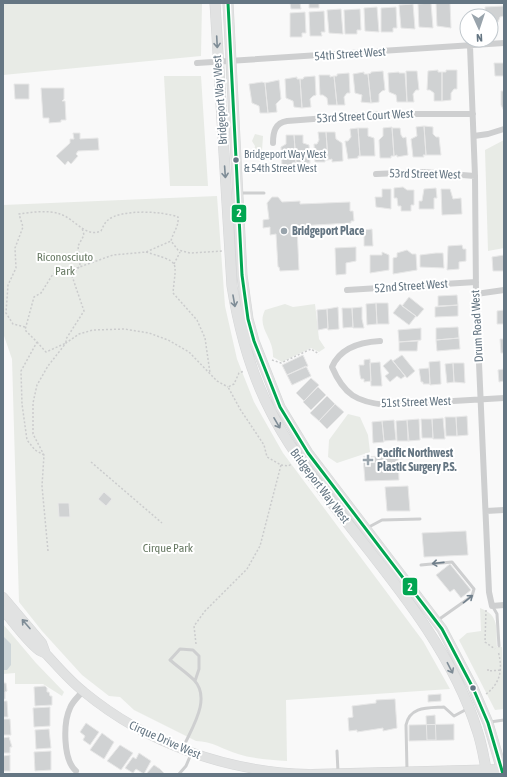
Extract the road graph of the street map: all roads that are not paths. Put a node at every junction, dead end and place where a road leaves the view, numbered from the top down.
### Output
1 (215, 3) edge
2 (228, 3) edge
3 (459, 47) edge
4 (470, 48) edge
5 (218, 62) junction
6 (230, 62) junction
7 (197, 63) dead end
8 (473, 114) junction
9 (504, 129) edge
10 (474, 136) junction
11 (273, 143) dead end
12 (376, 174) dead end
13 (475, 176) junction
14 (238, 193) junction
15 (264, 193) dead end
16 (476, 282) junction
17 (347, 290) dead end
18 (504, 290) edge
19 (476, 294) junction
20 (380, 341) dead end
21 (504, 398) edge
22 (481, 400) junction
23 (504, 510) edge
24 (486, 511) junction
25 (420, 519) dead end
26 (367, 529) junction
27 (421, 565) dead end
28 (3, 597) edge
29 (491, 605) junction
30 (504, 605) edge
31 (3, 610) edge
32 (13, 615) junction
33 (436, 621) junction
34 (499, 646) dead end
35 (195, 681) junction
36 (83, 691) junction
37 (469, 709) junction
38 (504, 720) edge
39 (488, 723) junction
40 (182, 749) junction
41 (337, 751) dead end
42 (191, 753) junction
43 (76, 771) dead end
44 (503, 771) edge
45 (487, 772) edge
46 (381, 773) edge
47 (407, 773) edge
48 (421, 773) edge
49 (180, 774) edge
50 (308, 774) edge
51 (312, 774) edge
52 (338, 774) edge

1 -> 5 main road, Bridgeport Way West
2 - 6 main road, Bridgeport Way West
3 - 6 street, 54th Street West
4 - 8 street, Drum Road West
5 - 6 street, 54th Street West
5 - 7 street, 54th Street West
5 -> 37 main road, Bridgeport Way West
6 - 14 main road, Bridgeport Way West
8 - 10 street, Drum Road West
8 - 11 street, 53rd Street Court West
9 - 10 street
10 - 13 street, Drum Road West
12 - 13 street, 53rd Street West
13 - 16 street, Drum Road West
14 - 15 lane
14 - 26 main road, Bridgeport Way West
16 - 17 street, 52nd Street West
16 - 19 street, Drum Road West
18 - 19 street
19 - 22 street, Drum Road West
20 - 22 street, 51st Street West
21 - 22 street, 51st Street West
22 - 24 street, Drum Road West
23 - 24 street
24 - 29 street, Drum Road West
25 - 26 lane
26 - 33 main road, Bridgeport Way West
33 -> 27 lane
28 - 32 main road, Cirque Drive West
29 - 30 street
29 - 34 lane
31 - 32 main road, Cirque Drive West
32 - 36 main road, Cirque Drive West
33 - 39 main road, Bridgeport Way West
35 - 35 lane
35 - 40 lane
36 - 40 main road, Cirque Drive West
36 - 43 street
37 - 45 main road, Bridgeport Way West
37 - 47 lane
38 - 39 lane
39 - 44 main road, Bridgeport Way West
40 - 42 main road, Cirque Drive West
41 - 52 lane
42 - 49 lane
42 - 50 main road, Cirque Drive West
44 - 45 main road
45 - 48 main road
46 - 47 main road
46 - 52 main road
47 - 48 main road
51 - 52 main road

